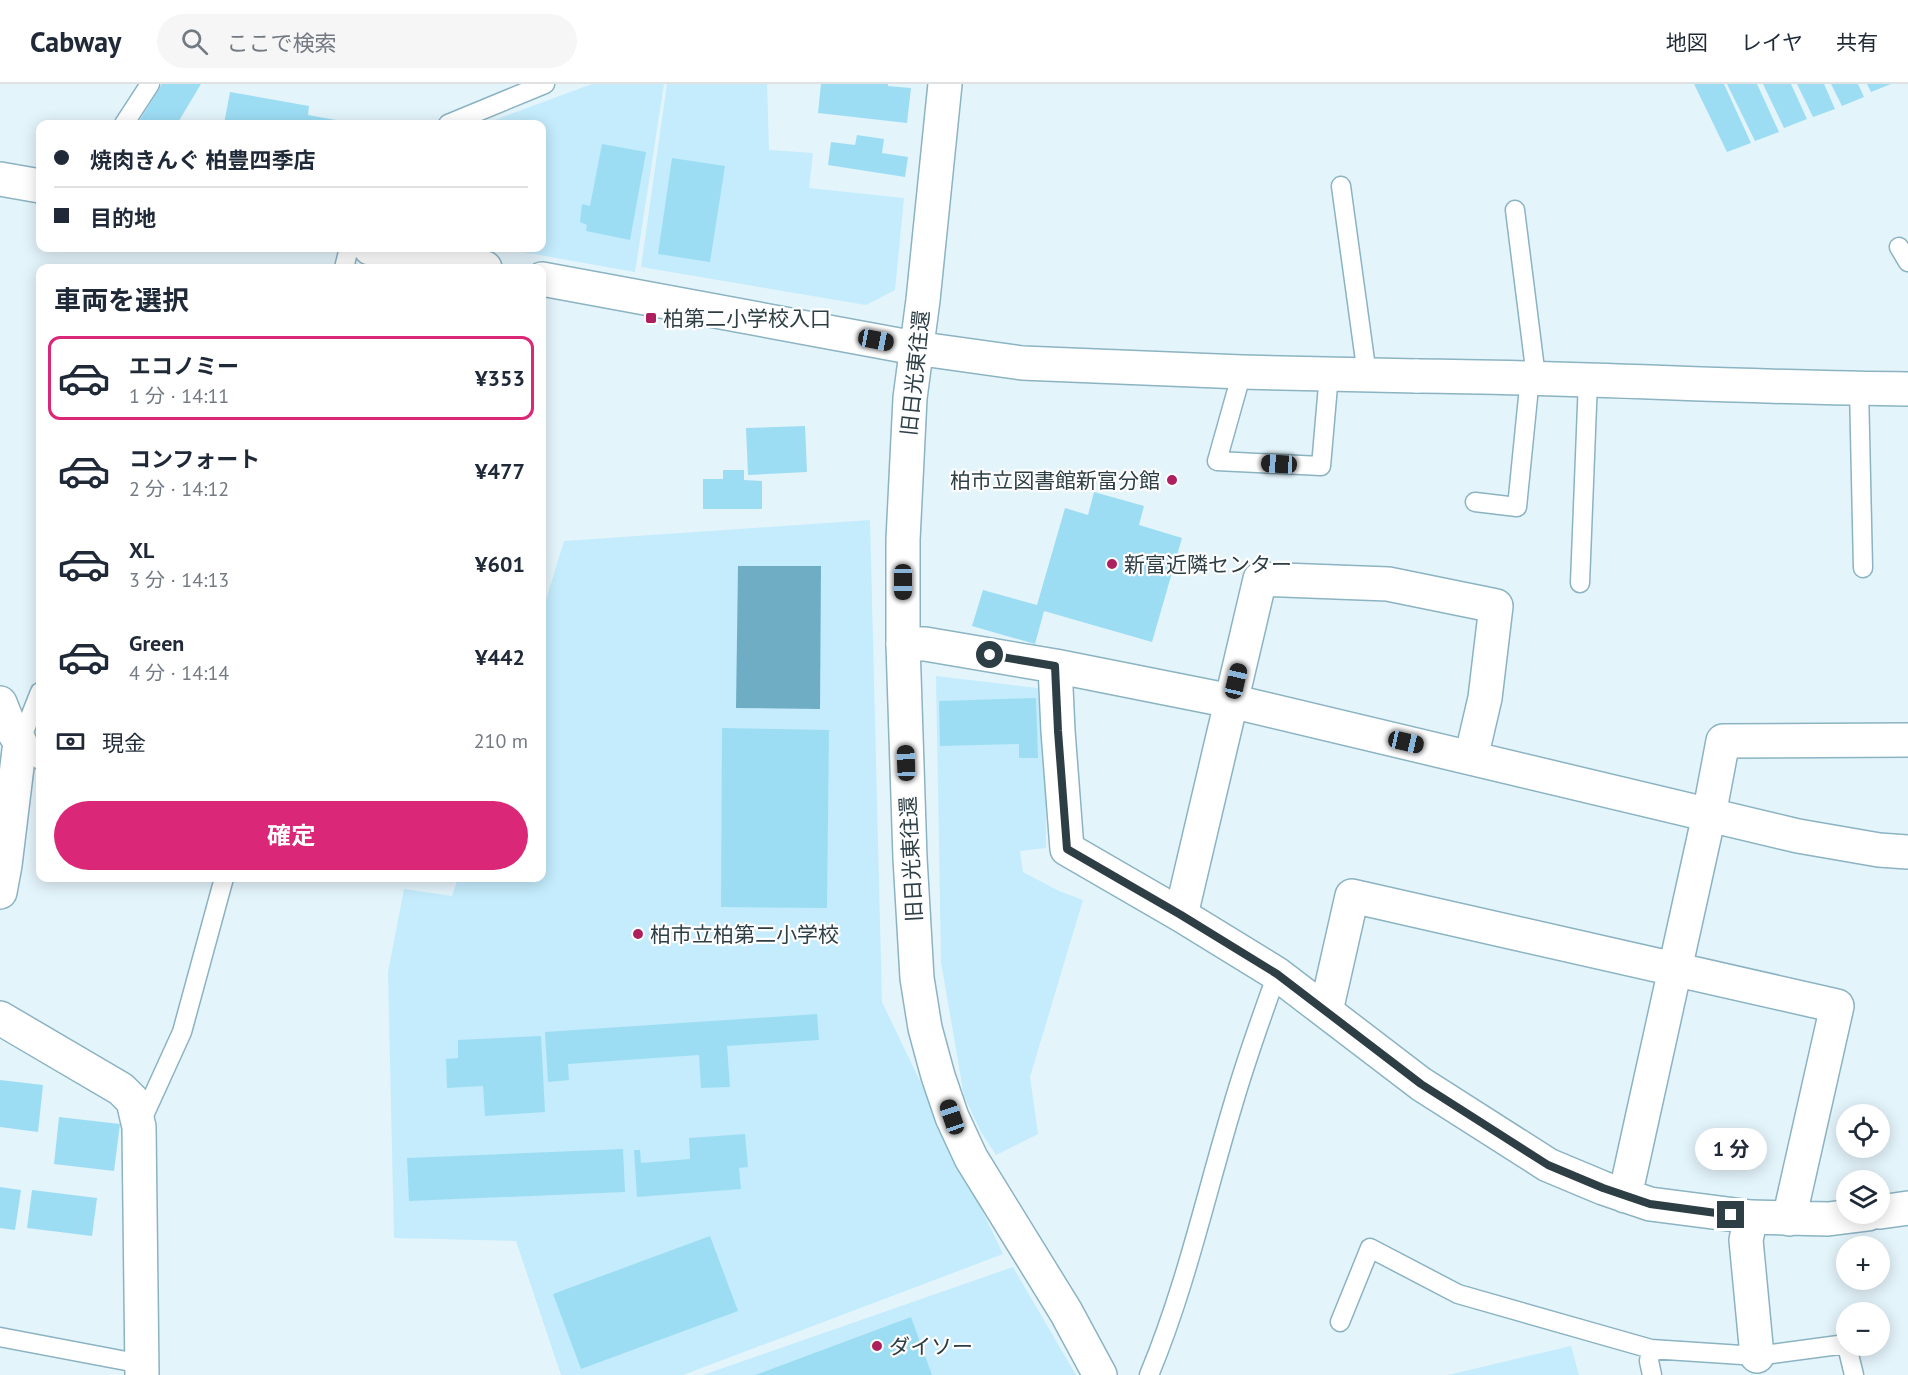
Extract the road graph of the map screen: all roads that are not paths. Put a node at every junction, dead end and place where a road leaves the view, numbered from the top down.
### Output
1 (150, 84) edge
2 (545, 84) edge
3 (945, 84) edge
4 (127, 120) edge
5 (458, 120) edge
6 (0, 179) edge
7 (36, 185) edge
8 (1341, 186) dead end
9 (1515, 210) dead end
10 (393, 252) edge
11 (462, 264) edge
12 (546, 280) edge
13 (915, 348) junction
14 (1242, 372) junction
15 (1329, 374) junction
16 (1367, 375) junction
17 (1533, 377) junction
18 (1588, 380) junction
19 (1859, 388) junction
20 (1908, 389) edge
21 (1475, 502) dead end
22 (1863, 568) dead end
23 (1580, 583) dead end
24 (903, 644) junction
25 (1055, 666) junction
26 (1232, 701) junction
27 (0, 703) edge
28 (36, 716) edge
29 (1908, 740) edge
30 (30, 751) edge
31 (1471, 758) junction
32 (1709, 815) junction
33 (1908, 852) edge
34 (2, 872) edge
35 (223, 882) edge
36 (1181, 915) junction
37 (1675, 970) junction
38 (1277, 974) junction
39 (1326, 1011) junction
40 (0, 1018) edge
41 (139, 1127) junction
42 (1625, 1196) junction
43 (1908, 1208) edge
44 (1890, 1211) edge
45 (1751, 1217) junction
46 (1836, 1218) edge
47 (1789, 1219) junction
48 (1340, 1322) dead end
49 (0, 1337) edge
50 (1836, 1346) edge
51 (1651, 1349) junction
52 (1757, 1356) junction
53 (1850, 1356) edge
54 (142, 1369) edge
55 (1100, 1375) edge
56 (1149, 1375) edge
57 (1652, 1375) edge
58 (1854, 1375) edge

1 - 4 lane
2 - 5 lane
3 - 13 street, 旧日光東往還
6 - 7 street
8 - 16 lane
9 - 17 lane
10 - 11 street
12 - 13 street
13 - 14 street
13 - 24 street, 旧日光東往還
14 - 15 street
14 - 15 lane
15 - 16 street
16 - 17 street
17 - 18 street
17 - 21 lane
18 - 19 street
18 - 23 lane
19 - 20 street
19 - 22 lane
24 - 25 street
24 - 55 street, 旧日光東往還
25 - 26 street
25 - 36 street
26 - 31 street
26 - 31 street
26 - 36 street
27 - 30 street
28 - 30 lane
29 - 32 street
30 - 34 street
31 - 32 street
32 - 33 street
32 - 37 street
35 - 41 lane
36 - 38 street
37 - 39 street
37 - 42 street
37 - 47 street
38 - 39 street
38 - 56 lane
39 - 42 street
40 - 41 street
41 - 54 street
42 - 45 street
43 - 44 street
45 - 47 street
45 - 52 street
46 - 47 street
48 - 51 lane
49 - 54 lane
50 - 52 lane
51 - 52 lane
51 - 57 lane
53 - 58 lane

